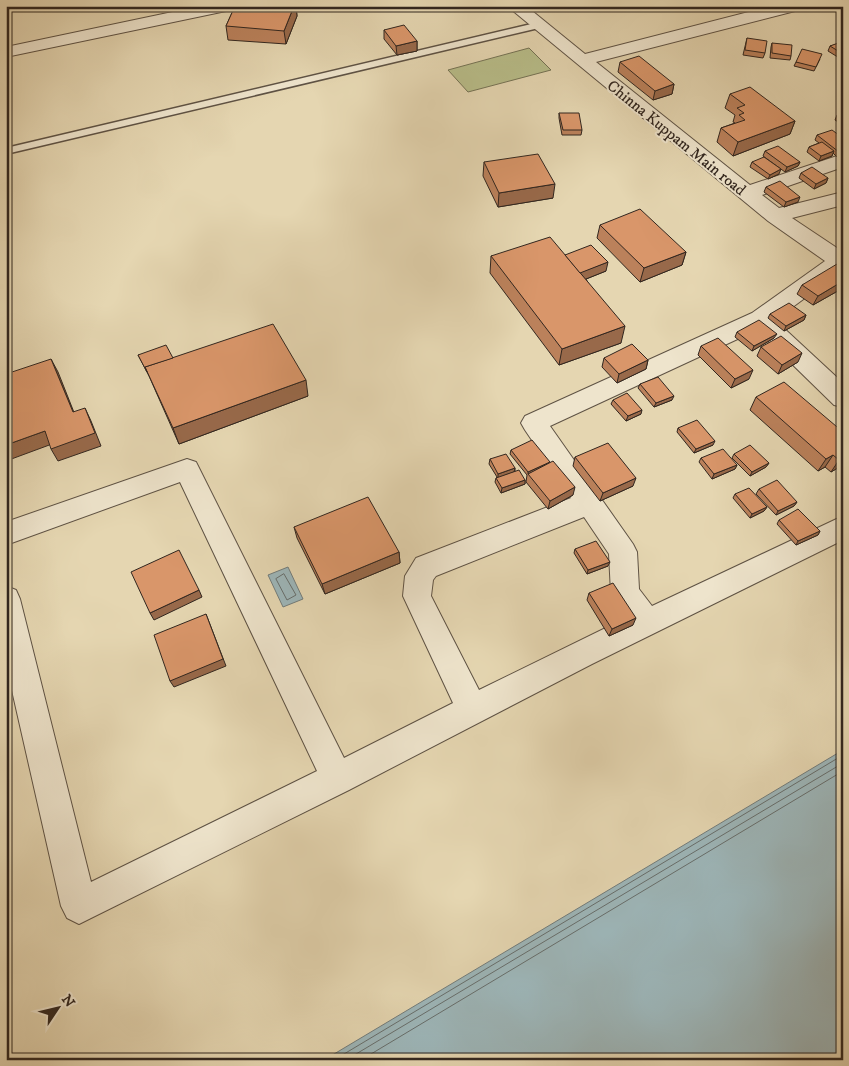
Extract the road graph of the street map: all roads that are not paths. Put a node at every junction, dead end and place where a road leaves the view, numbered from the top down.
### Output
1 (226, 6) edge
2 (515, 6) edge
3 (793, 6) edge
4 (540, 25) junction
5 (6, 52) edge
6 (583, 60) junction
7 (6, 151) edge
8 (843, 160) edge
9 (747, 194) junction
10 (843, 198) edge
11 (775, 216) junction
12 (841, 262) edge
13 (760, 319) junction
14 (843, 398) edge
15 (589, 503) junction
16 (843, 527) edge
17 (6, 534) edge
18 (6, 599) edge
19 (647, 622) junction
20 (472, 710) junction
21 (337, 779) junction

1 - 5 street
2 - 4 street, Chinna Kuppam Main road
3 - 6 street
4 - 6 street, Chinna Kuppam Main road
4 - 7 lane
6 - 9 street, Chinna Kuppam Main road
8 - 9 street
9 - 11 street, Chinna Kuppam Main road
10 - 11 street
11 - 12 street, Chinna Kuppam Main road
12 - 13 street
13 - 14 street
13 - 15 street
15 - 19 street
15 - 20 street
16 - 19 street
17 - 21 street
18 - 21 street
19 - 20 street
20 - 21 street

